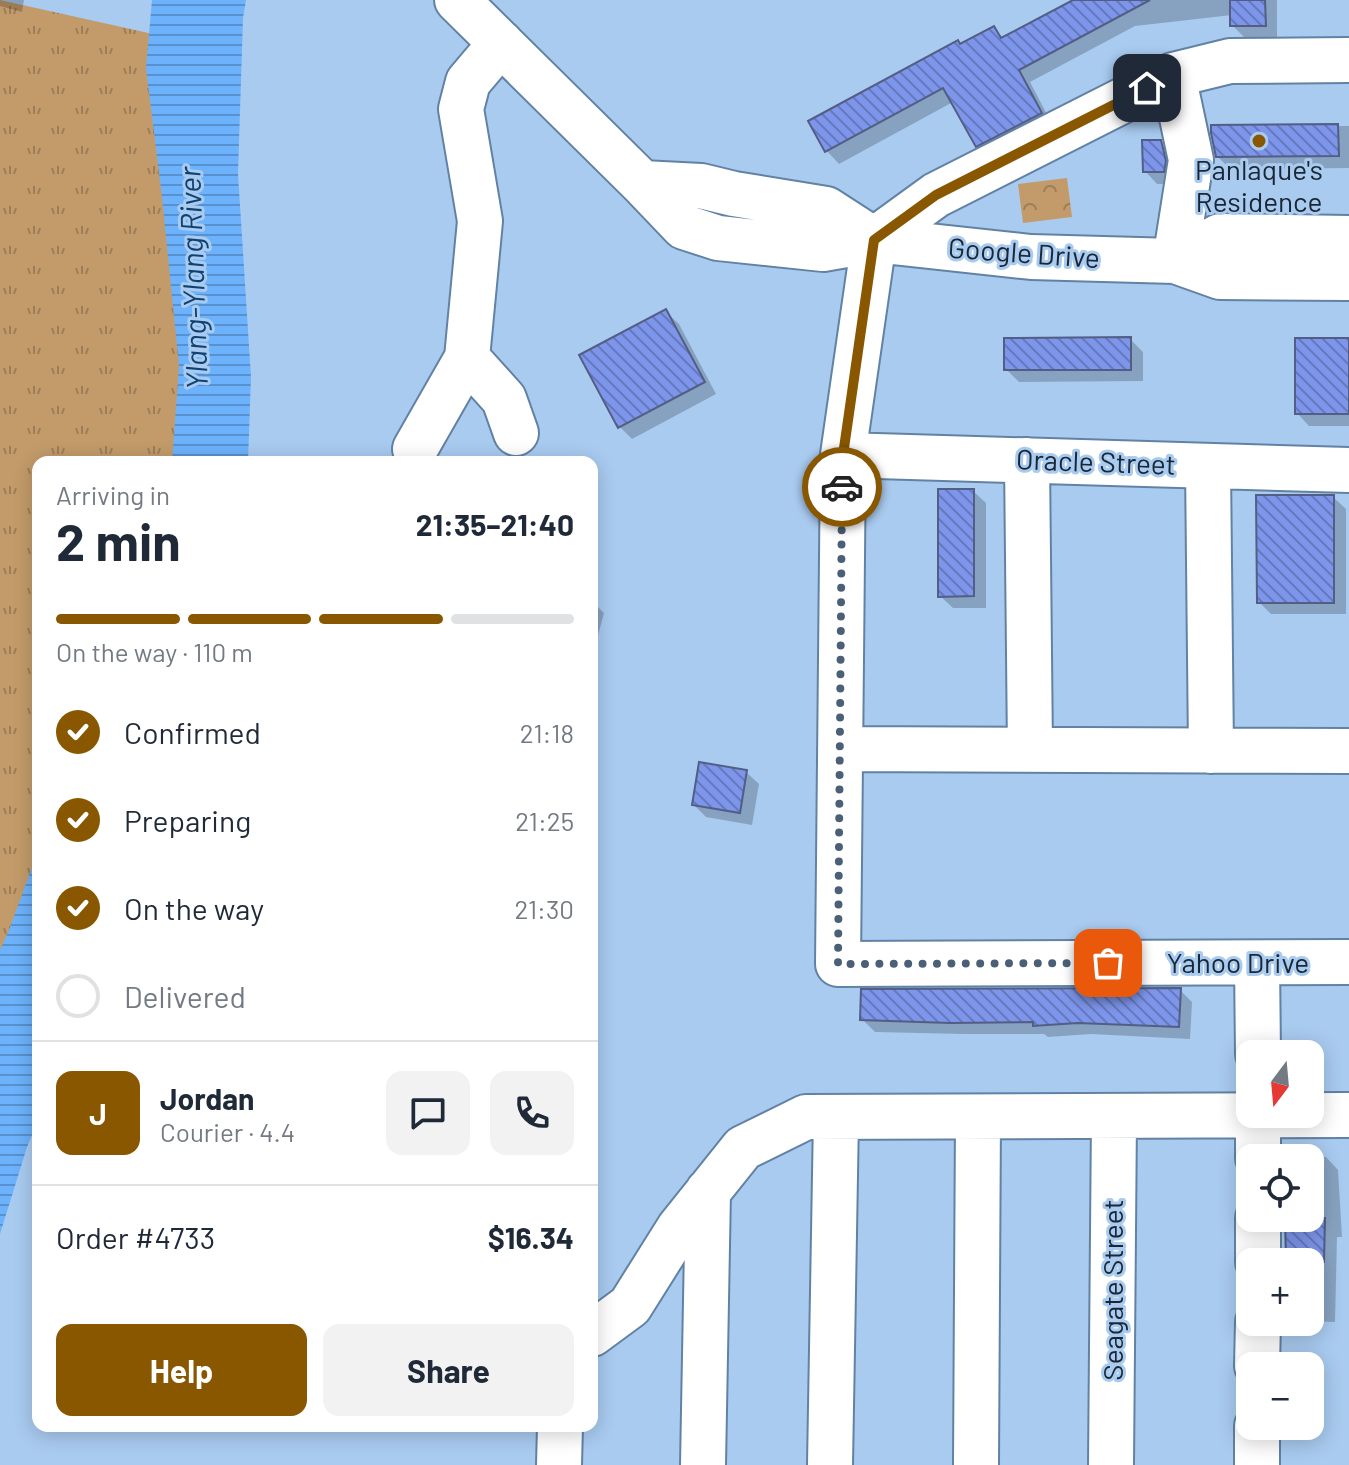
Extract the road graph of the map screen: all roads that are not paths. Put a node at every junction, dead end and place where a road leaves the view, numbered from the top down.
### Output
1 (457, 0) edge
2 (501, 43) junction
3 (1349, 60) edge
4 (1173, 75) junction
5 (1349, 238) edge
6 (874, 240) junction
7 (1175, 261) junction
8 (1349, 278) edge
9 (467, 358) junction
10 (516, 433) dead end
11 (415, 449) dead end
12 (843, 455) junction
13 (1027, 460) junction
14 (1208, 466) junction
15 (1349, 470) edge
16 (840, 749) junction
17 (1030, 750) junction
18 (1211, 751) junction
19 (1349, 751) edge
20 (1349, 962) edge
21 (1257, 963) junction
22 (1258, 1040) edge
23 (1349, 1115) edge
24 (1114, 1116) junction
25 (836, 1117) junction
26 (978, 1117) junction
27 (1258, 1129) edge
28 (708, 1191) junction
29 (598, 1330) edge
30 (560, 1432) edge
31 (1257, 1440) edge
32 (559, 1465) edge
33 (703, 1465) edge
34 (830, 1465) edge
35 (976, 1465) edge
36 (1111, 1465) edge
37 (1257, 1465) edge

1 - 2 street
2 - 6 street
2 - 9 street
3 - 4 street
4 - 6 street
4 - 7 street
5 - 7 street
6 - 7 street, Google Drive
6 - 12 street
7 - 8 street, Google Drive
9 - 10 street
9 - 11 street
12 - 13 street, Oracle Street
12 - 16 street
13 - 14 street, Oracle Street
13 - 17 street
14 - 15 street, Oracle Street
14 - 18 street
16 - 17 street
16 - 21 street, Yahoo Drive
17 - 18 street
18 - 19 street
20 - 21 street, Yahoo Drive
21 - 22 street
23 - 27 street
24 - 26 street
24 - 27 street
24 - 36 street, Seagate Street
25 - 26 street
25 - 28 street
25 - 34 street
26 - 35 street
28 - 29 street
28 - 33 street
30 - 32 street
31 - 37 street

